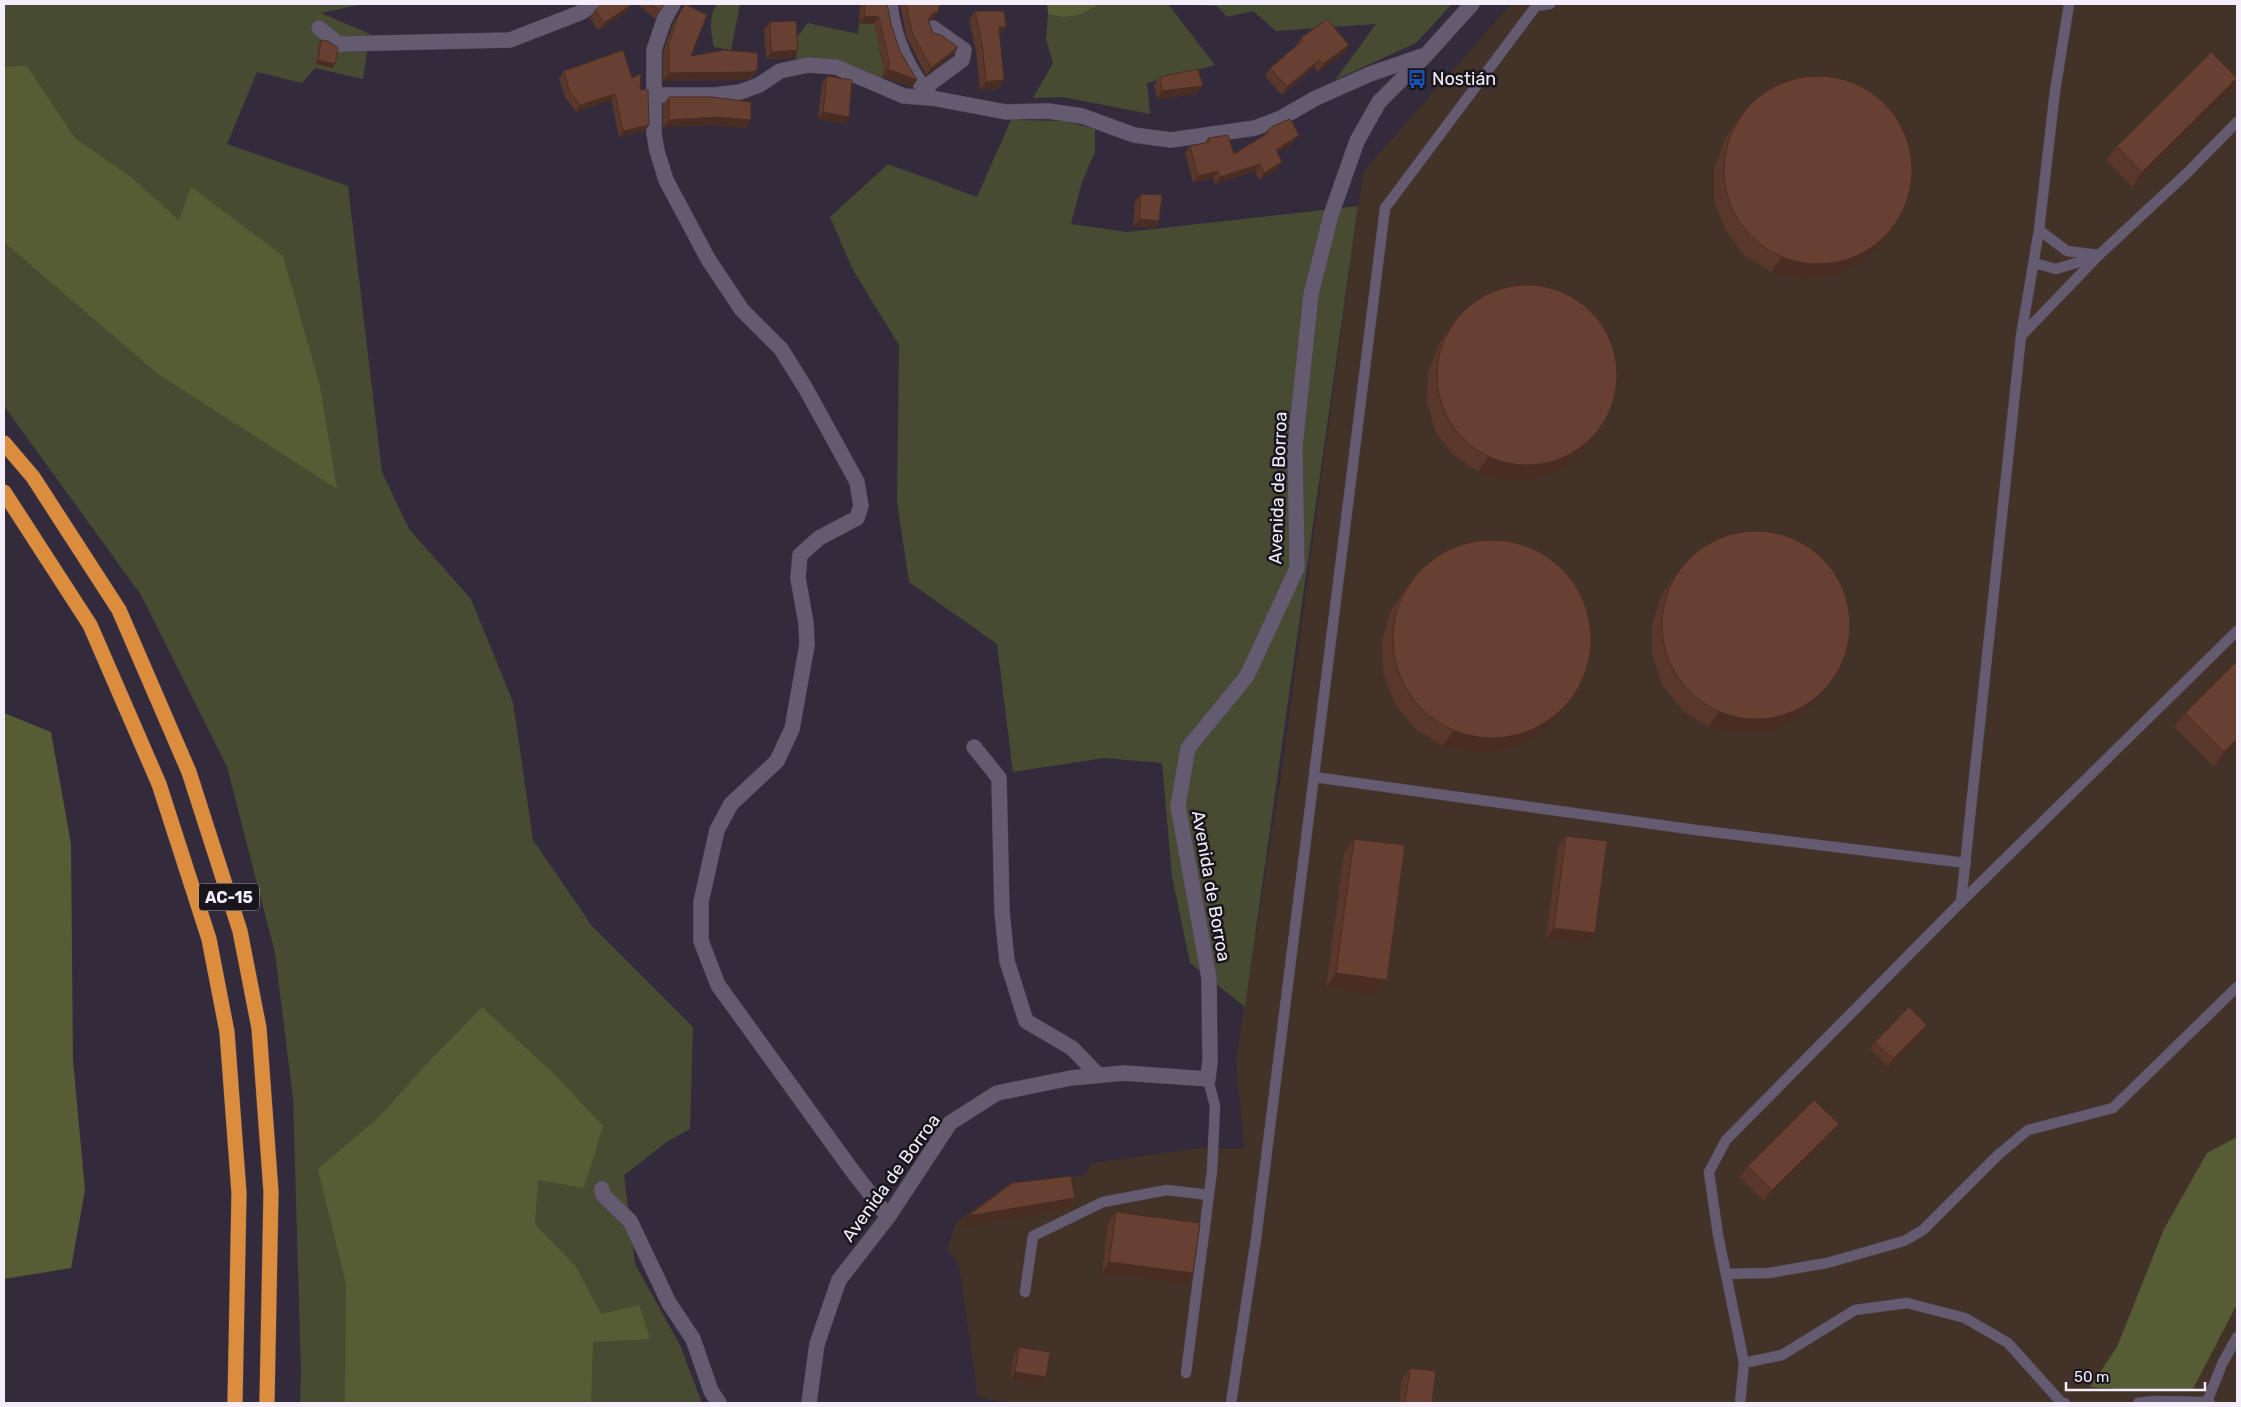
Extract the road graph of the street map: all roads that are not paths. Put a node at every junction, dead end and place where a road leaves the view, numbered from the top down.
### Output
1 (593, 4) edge
2 (673, 4) edge
3 (890, 4) edge
4 (1472, 4) edge
5 (1550, 4) edge
6 (2069, 4) edge
7 (319, 28) dead end
8 (933, 28) edge
9 (1426, 55) junction
10 (928, 93) junction
11 (653, 95) junction
12 (2237, 122) edge
13 (2040, 230) junction
14 (2099, 255) junction
15 (2034, 263) junction
16 (2021, 336) junction
17 (4, 443) edge
18 (4, 492) edge
19 (2237, 631) edge
20 (974, 747) dead end
21 (1314, 777) junction
22 (1966, 863) junction
23 (1961, 902) junction
24 (2237, 987) edge
25 (1098, 1075) junction
26 (1208, 1079) junction
27 (602, 1188) dead end
28 (1209, 1195) junction
29 (888, 1217) junction
30 (1726, 1274) junction
31 (1025, 1292) dead end
32 (2237, 1337) edge
33 (1744, 1363) junction
34 (1186, 1373) dead end
35 (2209, 1402) edge
36 (235, 1403) edge
37 (267, 1403) edge
38 (719, 1403) edge
39 (808, 1403) edge
40 (1231, 1403) edge
41 (1740, 1403) edge
42 (2065, 1403) edge
43 (2138, 1403) edge

1 - 7 street
2 - 11 street
3 - 10 street
4 - 9 street, Avenida de Borroa
5 - 21 lane
6 - 13 lane
8 - 10 street
9 - 10 street
9 - 26 street, Avenida de Borroa
10 - 11 street
11 - 29 street
12 - 14 lane
13 - 14 lane
13 - 15 lane
14 - 15 lane
14 - 16 lane
15 - 16 lane
16 - 22 lane
17 - 37 highway, AC-15
18 - 36 highway, AC-15
19 - 23 lane
20 - 25 street
21 - 22 lane
21 - 40 lane
22 - 23 lane
23 - 30 lane
24 - 30 lane
25 - 26 street, Avenida de Borroa
25 - 29 street, Avenida de Borroa
26 - 28 lane
27 - 38 street
28 - 31 lane
28 - 34 lane
29 - 39 street, Avenida de Borroa
30 - 33 lane
32 - 35 lane
33 - 41 lane
33 - 42 lane
35 - 43 lane

